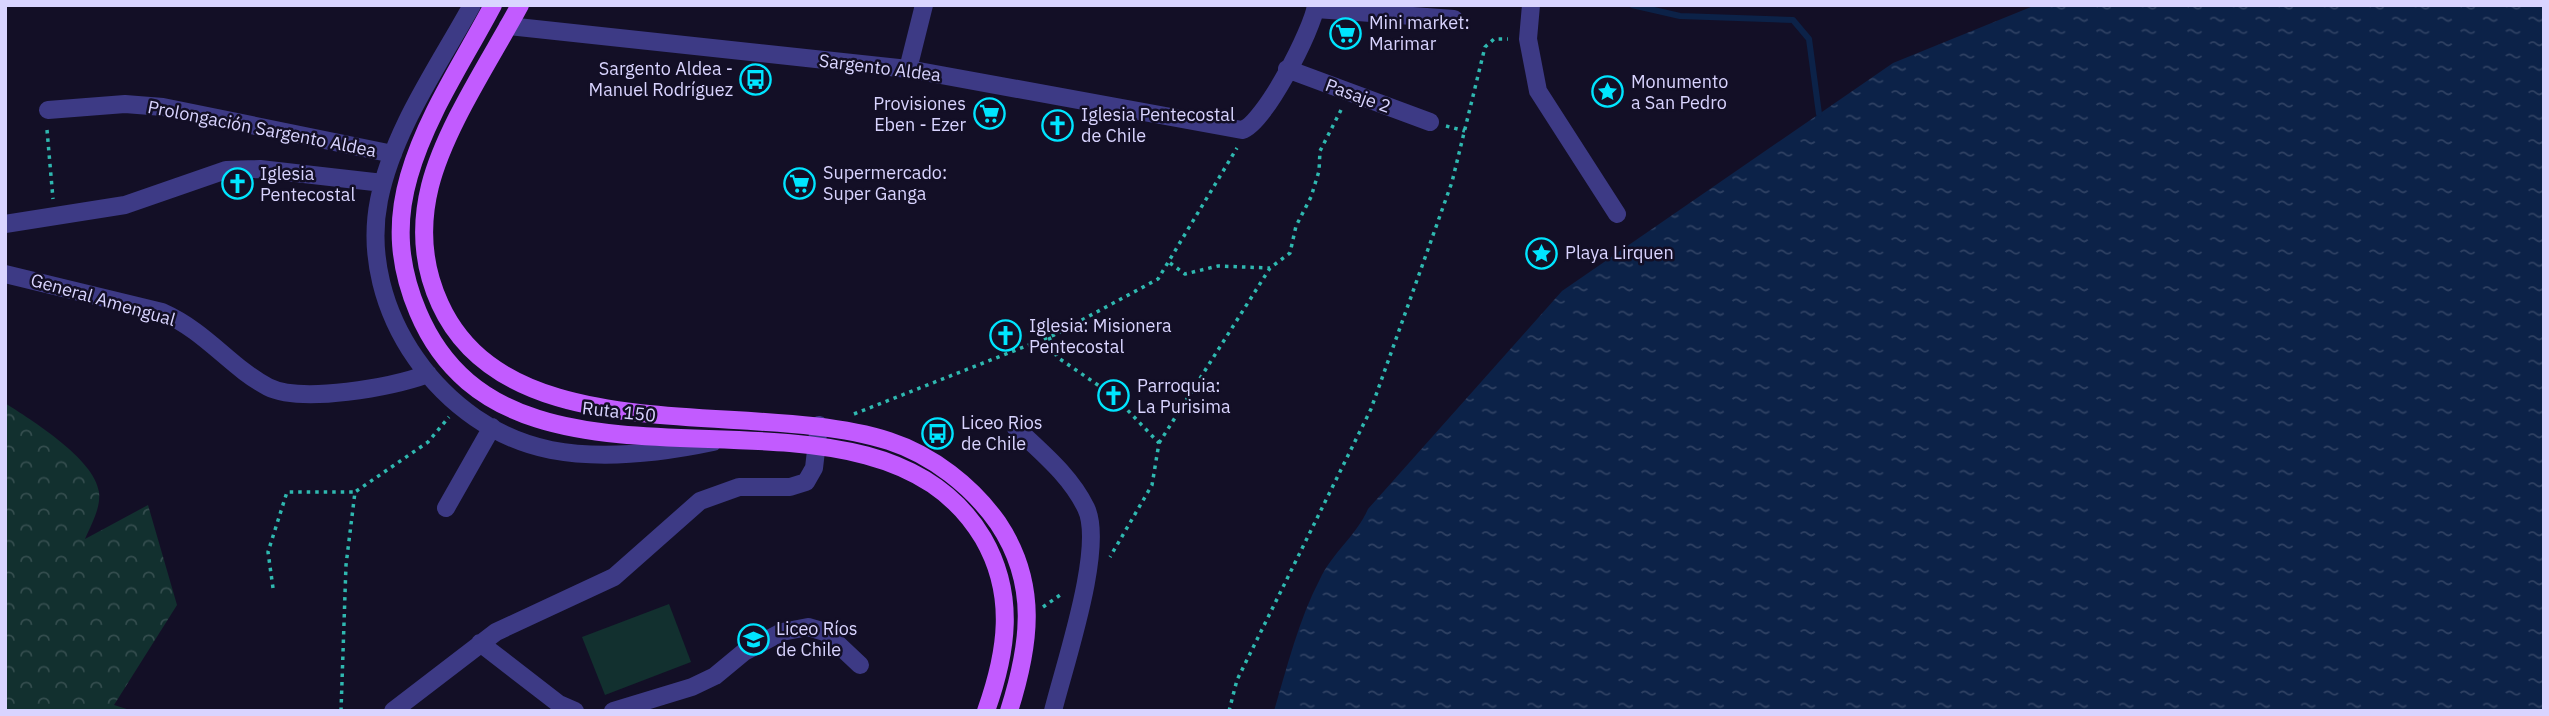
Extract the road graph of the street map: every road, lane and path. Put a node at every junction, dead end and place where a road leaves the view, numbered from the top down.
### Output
1 (472, 5) edge
2 (493, 5) edge
3 (520, 5) edge
4 (923, 5) edge
5 (1531, 5) edge
6 (1316, 7) edge
7 (1454, 19) dead end
8 (509, 26) junction
9 (1528, 39) junction
10 (908, 69) junction
11 (1287, 69) junction
12 (1350, 93) junction
13 (48, 110) joint
14 (1430, 122) dead end
15 (1248, 128) junction
16 (393, 154) junction
17 (383, 183) junction
18 (1617, 214) dead end
19 (54, 215) junction
20 (5, 224) edge
21 (1170, 263) junction
22 (1270, 268) junction
23 (5, 274) edge
24 (1049, 337) junction
25 (428, 374) junction
26 (459, 405) junction
27 (819, 425) junction
28 (492, 427) junction
29 (1016, 428) dead end
30 (722, 441) junction
31 (1158, 443) junction
32 (816, 447) junction
33 (355, 492) junction
34 (446, 508) dead end
35 (1087, 577) junction
36 (273, 588) dead end
37 (1029, 617) junction
38 (480, 643) junction
39 (860, 665) dead end
40 (341, 711) edge
41 (393, 711) edge
42 (575, 711) edge
43 (613, 711) edge
44 (986, 711) edge
45 (1009, 711) edge
46 (1053, 711) edge
47 (1229, 711) edge

1 - 16 street
2 - 30 main road, Ruta 150
3 - 8 main road, Ruta 150
4 - 10 street
5 - 9 street
6 - 7 street
6 - 11 street
8 - 10 street, Sargento Aldea
8 - 27 main road, Ruta 150
9 - 18 street
9 - 47 path
10 - 15 street, Sargento Aldea
11 - 12 street, Pasaje 2
11 - 15 street
12 - 14 street, Pasaje 2
12 - 22 path
13 - 16 street, Prolongación Sargento Aldea
13 - 19 path
15 - 21 path
16 - 17 street
17 - 19 street
17 - 25 street
19 - 20 street
21 - 22 path
21 - 24 path
22 - 31 path
23 - 25 street, General Amengual
24 - 27 path
24 - 31 path
25 - 26 street
26 - 28 street
26 - 33 path
27 - 32 street
27 - 37 main road, Ruta 150
28 - 30 street
28 - 34 street
29 - 35 street
30 - 32 main road, Ruta 150
31 - 35 path
32 - 38 street
32 - 44 main road, Ruta 150
33 - 36 path
33 - 40 path
35 - 37 path
35 - 46 street
37 - 45 main road, Ruta 150
38 - 41 street
38 - 42 street
39 - 43 street

